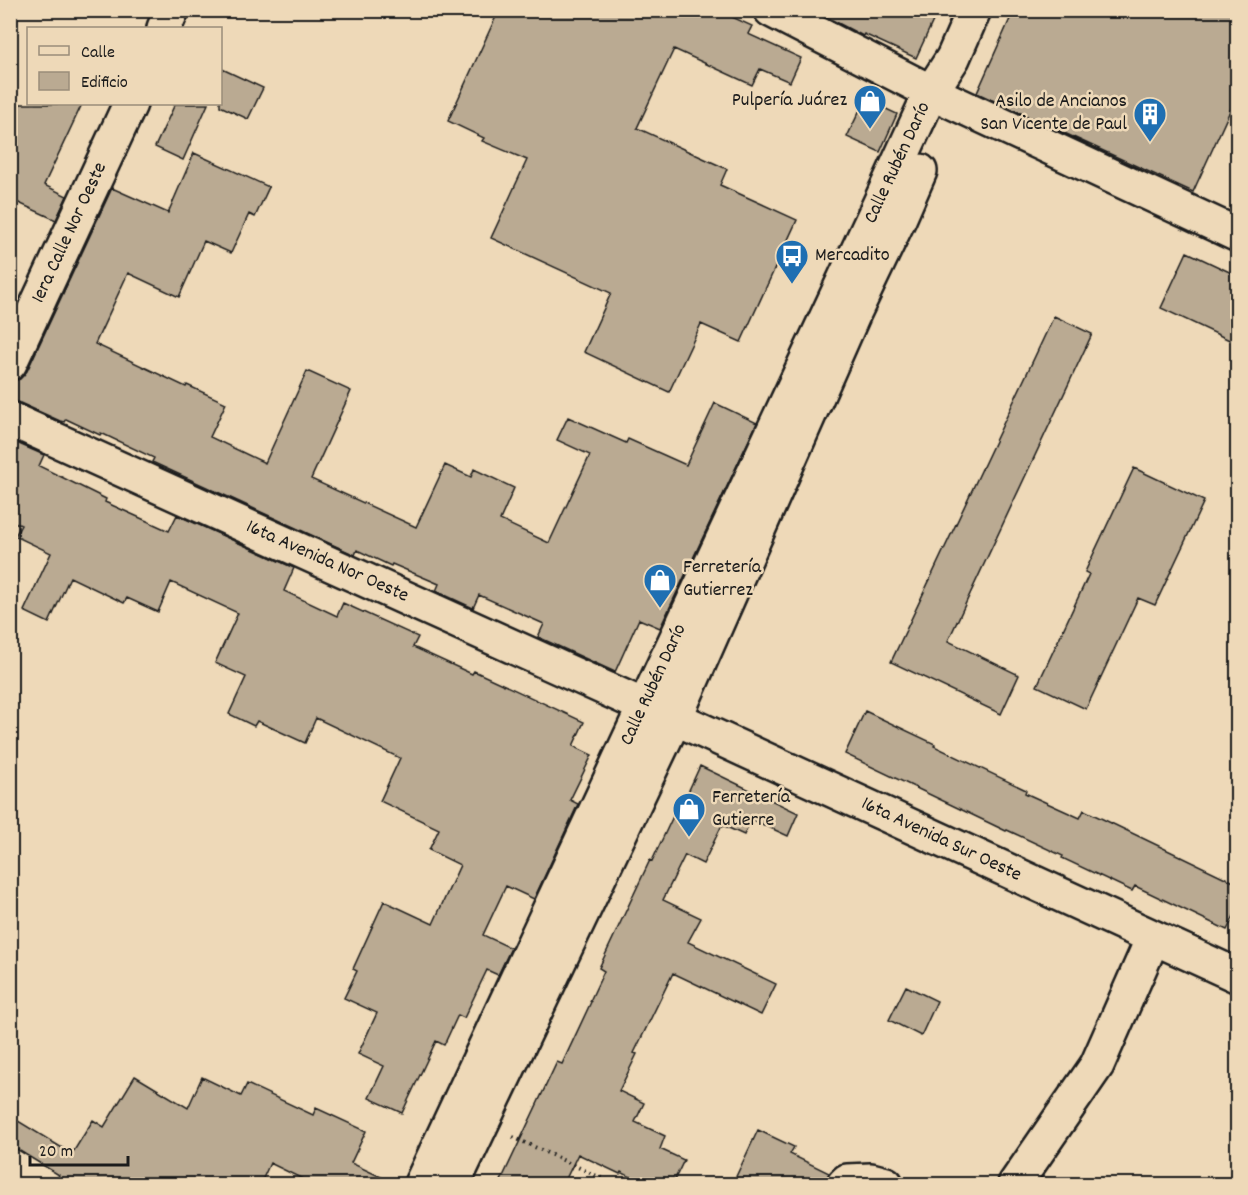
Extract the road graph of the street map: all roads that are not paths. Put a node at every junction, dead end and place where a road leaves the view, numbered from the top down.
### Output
1 (172, 10) edge
2 (771, 10) edge
3 (974, 10) edge
4 (164, 27) edge
5 (940, 96) junction
6 (130, 105) edge
7 (1238, 235) edge
8 (10, 363) edge
9 (10, 419) edge
10 (644, 706) junction
11 (675, 718) junction
12 (1154, 938) junction
13 (1238, 976) edge
14 (468, 1118) junction
15 (421, 1185) edge
16 (453, 1185) edge
17 (844, 1185) edge
18 (886, 1185) edge
19 (1015, 1185) edge

1 - 4 street
2 - 5 street
3 - 5 street, Calle Rubén Darío
5 - 7 street
5 - 10 street, Calle Rubén Darío
5 - 11 street, Calle Rubén Darío
6 - 8 street, 1era Calle Nor Oeste
9 - 10 street, 16ta Avenida Nor Oeste
10 - 11 street, 16ta Avenida Sur Oeste
10 - 14 street, Calle Rubén Darío
11 - 12 street, 16ta Avenida Sur Oeste
11 - 14 street, Calle Rubén Darío
12 - 13 street, 16ta Avenida Sur Oeste
12 - 19 street
14 - 15 street, Calle Rubén Darío
14 - 16 street, Calle Rubén Darío
17 - 18 street

